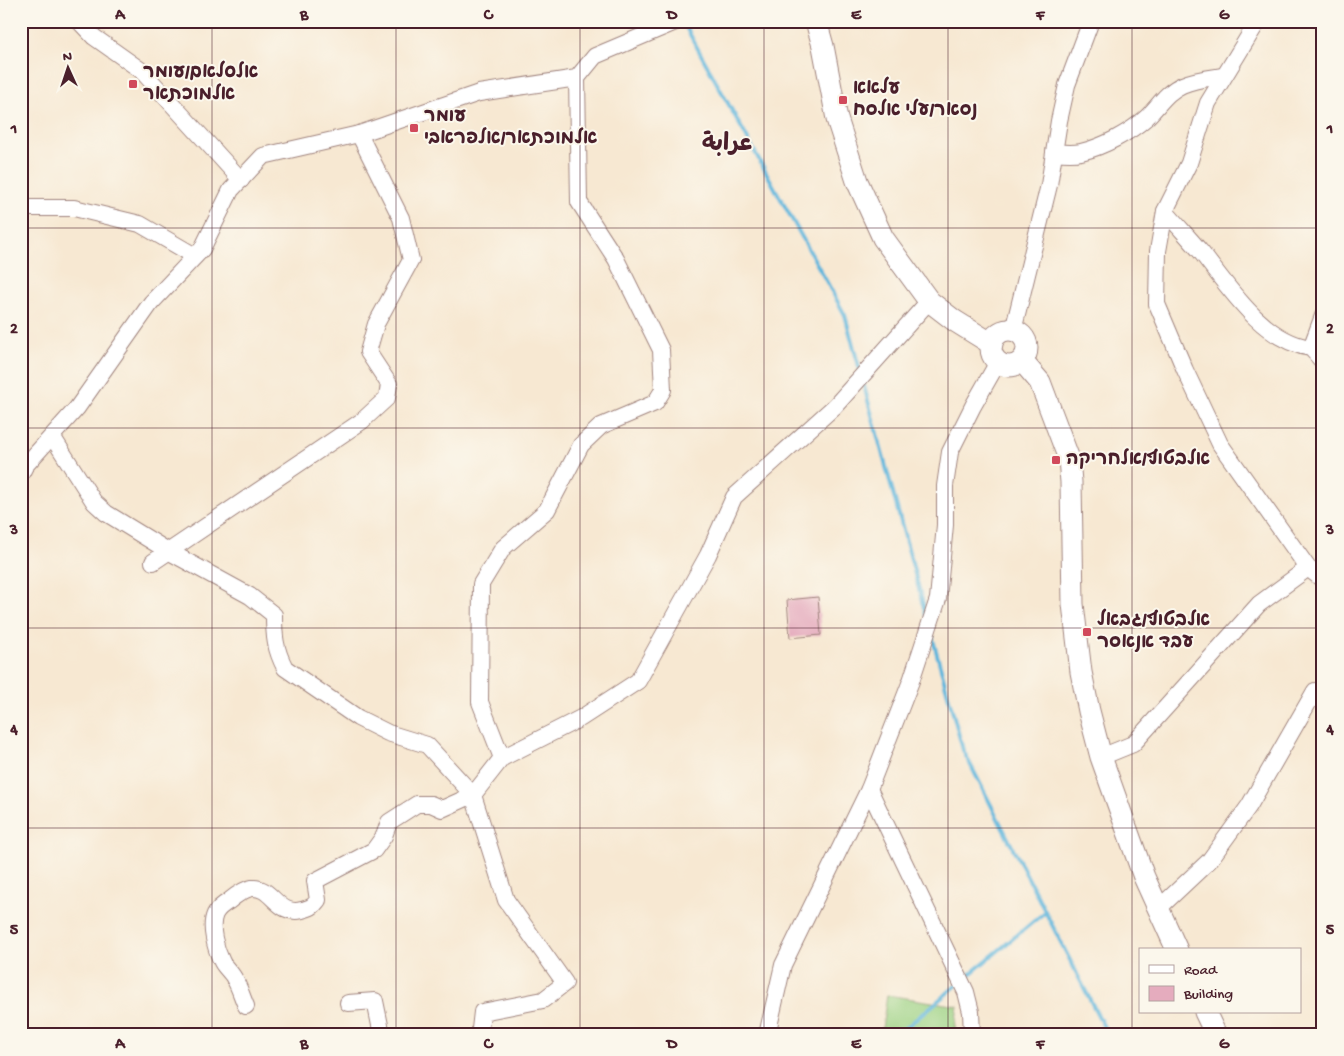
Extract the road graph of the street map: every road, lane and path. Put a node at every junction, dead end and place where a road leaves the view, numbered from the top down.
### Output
1 (79, 21) edge
2 (816, 21) edge
3 (1091, 21) edge
4 (1258, 21) edge
5 (669, 23) edge
6 (1223, 76) junction
7 (577, 78) junction
8 (359, 134) junction
9 (1054, 152) junction
10 (241, 180) junction
11 (21, 208) edge
12 (1165, 212) junction
13 (195, 256) junction
14 (929, 301) junction
15 (1323, 316) edge
16 (1013, 331) junction
17 (1311, 348) junction
18 (995, 353) junction
19 (1022, 361) junction
20 (1323, 362) edge
21 (52, 436) junction
22 (21, 474) edge
23 (168, 551) junction
24 (153, 562) dead end
25 (1308, 568) junction
26 (1323, 580) edge
27 (1315, 691) dead end
28 (1101, 757) junction
29 (502, 758) junction
30 (869, 789) junction
31 (473, 795) junction
32 (1158, 909) junction
33 (1176, 948) edge
34 (348, 1003) dead end
35 (246, 1006) dead end
36 (1207, 1014) edge
37 (772, 1034) edge
38 (382, 1035) edge
39 (481, 1035) edge
40 (972, 1035) edge
41 (1216, 1035) edge

1 - 10 street
2 - 14 main road
3 - 9 street
4 - 6 street
5 - 7 street
6 - 9 street
6 - 12 street
7 - 8 street
7 - 29 street
8 - 10 street
8 - 23 street
9 - 16 street
10 - 13 street
11 - 13 street
12 - 17 street
12 - 25 street
13 - 21 street
14 - 18 main road
14 - 29 street
15 - 17 street
16 - 18 main road
16 - 19 main road
17 - 20 street
18 - 19 main road
18 - 30 street
19 - 28 main road
21 - 22 street
21 - 23 street
23 - 24 street
23 - 31 street
25 - 26 street
25 - 28 street
27 - 32 street
28 - 32 main road
29 - 31 street
30 - 37 street
30 - 40 street
31 - 35 street
31 - 39 street
32 - 33 main road
34 - 38 street
36 - 41 main road

